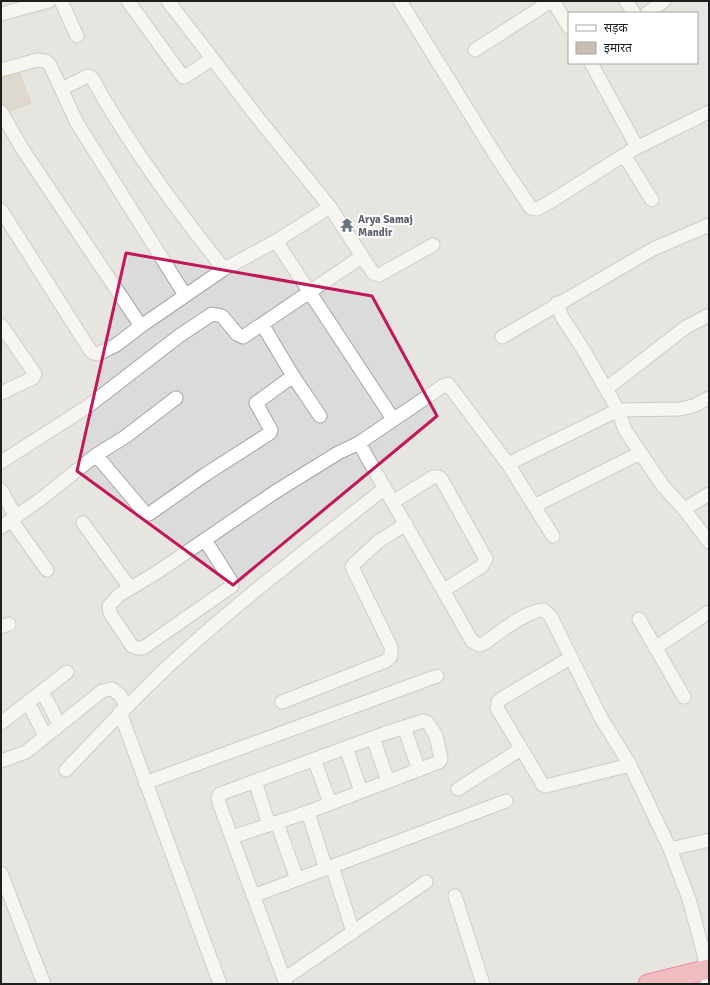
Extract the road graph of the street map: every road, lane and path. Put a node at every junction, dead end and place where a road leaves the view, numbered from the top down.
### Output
1 (49, 1) edge
2 (61, 1) edge
3 (128, 1) edge
4 (168, 1) edge
5 (400, 1) edge
6 (552, 1) edge
7 (626, 1) edge
8 (664, 1) edge
9 (633, 12) edge
10 (648, 12) edge
11 (1, 14) edge
12 (568, 26) edge
13 (77, 36) dead end
14 (476, 50) dead end
15 (212, 59) junction
16 (592, 64) edge
17 (1, 70) edge
18 (61, 89) junction
19 (1, 112) edge
20 (709, 112) edge
21 (637, 147) junction
22 (624, 155) junction
23 (652, 200) dead end
24 (330, 206) junction
25 (1, 210) edge
26 (709, 225) edge
27 (276, 241) junction
28 (433, 245) dead end
29 (361, 257) junction
30 (224, 269) junction
31 (309, 291) junction
32 (185, 295) junction
33 (557, 303) junction
34 (709, 315) edge
35 (262, 324) junction
36 (1, 325) edge
37 (140, 326) junction
38 (502, 337) dead end
39 (293, 376) junction
40 (606, 389) junction
41 (1, 393) edge
42 (176, 398) dead end
43 (709, 398) edge
44 (618, 410) junction
45 (320, 416) dead end
46 (393, 419) junction
47 (359, 443) junction
48 (640, 453) junction
49 (96, 455) junction
50 (1, 462) edge
51 (508, 464) junction
52 (385, 488) junction
53 (1, 490) edge
54 (709, 494) edge
55 (393, 502) junction
56 (534, 506) junction
57 (684, 509) junction
58 (9, 521) edge
59 (83, 523) dead end
60 (406, 524) junction
61 (553, 536) dead end
62 (206, 540) junction
63 (709, 542) edge
64 (46, 570) dead end
65 (130, 588) junction
66 (444, 590) junction
67 (709, 612) edge
68 (639, 619) dead end
69 (655, 648) junction
70 (570, 658) junction
71 (67, 672) dead end
72 (437, 676) dead end
73 (42, 691) junction
74 (684, 697) dead end
75 (28, 702) junction
76 (282, 702) dead end
77 (123, 709) junction
78 (1, 723) edge
79 (59, 724) junction
80 (404, 728) junction
81 (45, 736) junction
82 (373, 738) junction
83 (346, 748) junction
84 (521, 749) junction
85 (314, 759) junction
86 (1, 761) edge
87 (630, 765) junction
88 (66, 770) dead end
89 (419, 770) junction
90 (255, 781) junction
91 (388, 781) junction
92 (145, 783) junction
93 (458, 789) dead end
94 (361, 791) junction
95 (506, 801) dead end
96 (330, 803) junction
97 (308, 812) junction
98 (273, 824) junction
99 (232, 837) junction
100 (709, 840) edge
101 (670, 849) junction
102 (329, 867) junction
103 (1, 873) edge
104 (297, 879) junction
105 (426, 882) dead end
106 (253, 896) junction
107 (455, 896) dead end
108 (353, 932) junction
109 (708, 974) edge
110 (285, 981) edge
111 (44, 984) edge
112 (220, 984) edge
113 (483, 984) edge
114 (648, 984) edge

1 - 11 street
2 - 13 street
3 - 15 street
4 - 15 street
5 - 22 street
6 - 12 street
6 - 14 street
7 - 9 street
8 - 10 street
15 - 24 street
16 - 21 street
17 - 18 street
18 - 30 street
18 - 32 street
19 - 37 street
20 - 21 street
21 - 22 street
22 - 23 street
24 - 27 street
24 - 29 street
25 - 37 street
26 - 33 street
27 - 30 street
27 - 31 street
28 - 29 street
29 - 31 street
30 - 32 street
31 - 35 street
31 - 46 street
32 - 37 street
33 - 38 street
33 - 40 street
34 - 40 street
35 - 39 street
35 - 50 street
36 - 41 street
39 - 45 street
39 - 49 street
40 - 44 street
42 - 49 street
43 - 44 street
44 - 48 street
44 - 51 street
46 - 47 street
46 - 51 street
47 - 52 street
47 - 62 street
48 - 56 street
48 - 57 street
49 - 58 street
51 - 56 street
52 - 55 street
52 - 77 street
53 - 58 street
54 - 57 street
55 - 60 street
55 - 66 street
56 - 61 street
57 - 63 street
58 - 64 street
59 - 65 street
60 - 66 street
60 - 76 street
62 - 65 street
62 - 65 street
66 - 70 street
67 - 69 street
68 - 69 street
69 - 74 street
70 - 84 street
70 - 87 street
71 - 73 street
72 - 92 street
73 - 75 street
73 - 79 street
75 - 78 street
75 - 81 street
77 - 79 street
77 - 88 street
77 - 92 street
79 - 81 street
80 - 82 street
80 - 89 street
80 - 89 street
81 - 86 street
82 - 83 street
82 - 91 street
83 - 85 street
83 - 94 street
84 - 87 street
84 - 93 street
85 - 90 street
85 - 96 street
87 - 101 street
89 - 91 street
90 - 98 street
90 - 99 street
91 - 94 street
92 - 112 street
94 - 96 street
95 - 102 street
96 - 97 street
97 - 98 street
97 - 102 street
98 - 99 street
98 - 104 street
99 - 106 street
100 - 101 street
101 - 109 street
102 - 104 street
102 - 108 street
103 - 111 street
104 - 106 street
105 - 108 street
106 - 110 street
107 - 113 street
108 - 110 street
109 - 114 highway

